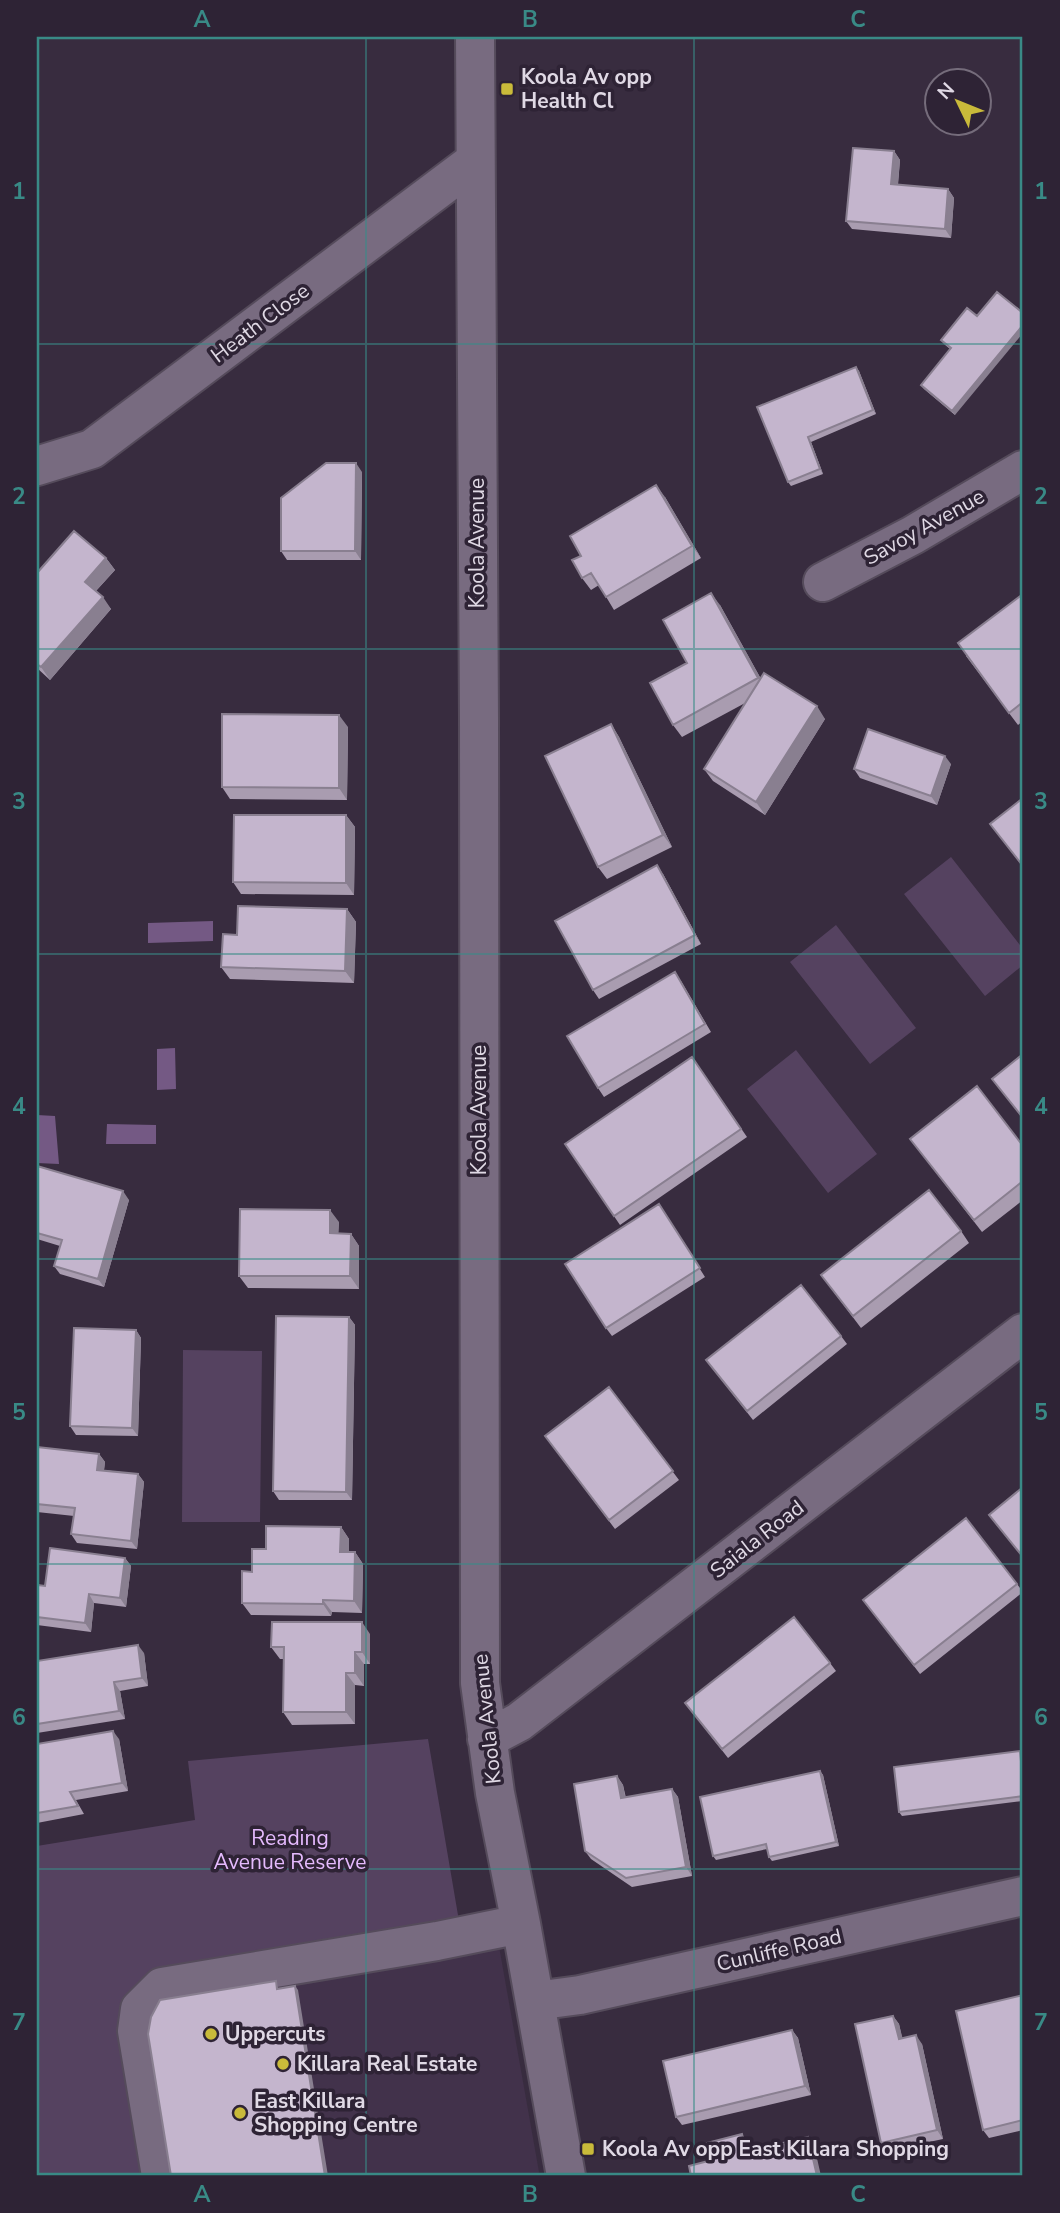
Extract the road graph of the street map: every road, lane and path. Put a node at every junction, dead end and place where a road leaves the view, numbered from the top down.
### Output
1 (475, 37) edge
2 (474, 162) junction
3 (37, 466) edge
4 (1023, 470) edge
5 (824, 582) dead end
6 (1023, 1333) edge
7 (486, 1739) junction
8 (1023, 1896) edge
9 (521, 1924) junction
10 (535, 2001) junction
11 (161, 2176) edge
12 (566, 2176) edge

1 - 2 street, Koola Avenue
2 - 3 street, Heath Close
2 - 7 street, Koola Avenue
4 - 5 street, Savoy Avenue
6 - 7 street, Saiala Road
7 - 9 street, Koola Avenue
8 - 10 street, Cunliffe Road
9 - 10 street, Koola Avenue
9 - 11 street
10 - 12 street, Koola Avenue

